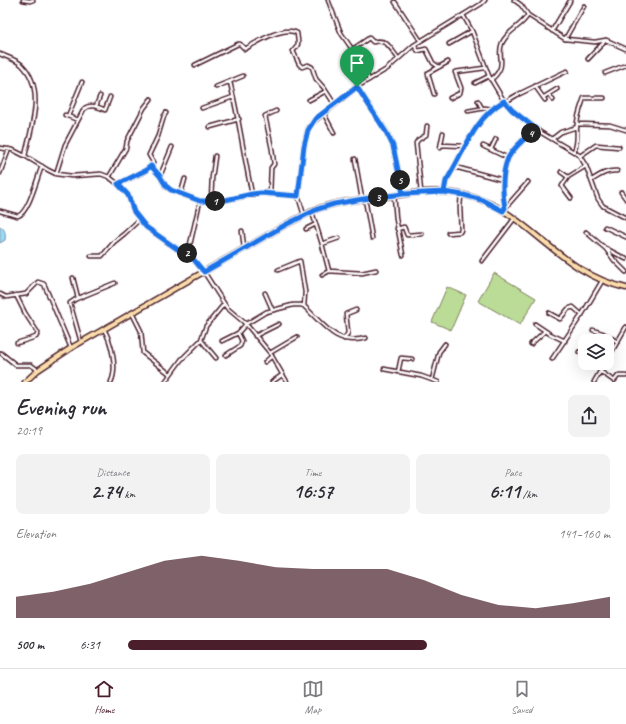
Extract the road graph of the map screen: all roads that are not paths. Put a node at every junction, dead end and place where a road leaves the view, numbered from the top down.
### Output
1 (23, 0) edge
2 (33, 0) edge
3 (328, 0) edge
4 (478, 0) edge
5 (485, 0) edge
6 (514, 0) edge
7 (570, 1) dead end
8 (395, 2) dead end
9 (481, 4) junction
10 (584, 6) dead end
11 (463, 15) junction
12 (528, 15) junction
13 (472, 31) junction
14 (552, 32) junction
15 (564, 39) junction
16 (420, 40) junction
17 (606, 40) junction
18 (449, 44) dead end
19 (414, 45) junction
20 (353, 49) junction
21 (626, 49) edge
22 (0, 54) edge
23 (398, 58) junction
24 (588, 59) dead end
25 (448, 62) dead end
26 (196, 65) dead end
27 (626, 66) edge
28 (439, 67) junction
29 (485, 68) junction
30 (567, 71) dead end
31 (604, 73) dead end
32 (243, 76) dead end
33 (489, 76) junction
34 (369, 80) junction
35 (491, 80) junction
36 (82, 82) dead end
37 (230, 82) junction
38 (475, 83) dead end
39 (535, 86) junction
40 (216, 87) dead end
41 (357, 87) junction
42 (557, 89) dead end
43 (326, 91) junction
44 (434, 94) dead end
45 (549, 95) junction
46 (100, 96) dead end
47 (110, 97) dead end
48 (234, 97) junction
49 (450, 98) dead end
50 (604, 98) dead end
51 (151, 99) dead end
52 (309, 100) dead end
53 (553, 100) dead end
54 (478, 101) dead end
55 (505, 101) junction
56 (335, 105) junction
57 (96, 106) junction
58 (202, 108) dead end
59 (482, 108) junction
60 (491, 109) junction
61 (276, 111) dead end
62 (468, 111) dead end
63 (166, 113) dead end
64 (324, 114) junction
65 (239, 119) junction
66 (78, 120) junction
67 (577, 125) junction
68 (427, 126) dead end
69 (210, 127) dead end
70 (536, 129) junction
71 (626, 130) edge
72 (443, 133) dead end
73 (334, 134) dead end
74 (496, 139) dead end
75 (552, 139) junction
76 (465, 146) junction
77 (483, 146) dead end
78 (172, 147) dead end
79 (619, 147) dead end
80 (0, 148) edge
81 (9, 149) junction
82 (491, 149) junction
83 (574, 151) junction
84 (26, 156) junction
85 (215, 156) dead end
86 (580, 156) junction
87 (508, 158) junction
88 (355, 159) dead end
89 (42, 166) junction
90 (151, 166) junction
91 (586, 166) junction
92 (455, 167) junction
93 (617, 171) dead end
94 (561, 172) dead end
95 (0, 173) edge
96 (56, 174) junction
97 (160, 176) junction
98 (108, 177) junction
99 (568, 177) junction
100 (185, 179) dead end
101 (503, 180) junction
102 (592, 180) junction
103 (528, 182) dead end
104 (118, 184) junction
105 (421, 192) junction
106 (444, 192) junction
107 (621, 192) dead end
108 (181, 193) junction
109 (252, 194) junction
110 (270, 194) junction
111 (403, 194) junction
112 (394, 195) junction
113 (461, 195) junction
114 (298, 196) junction
115 (570, 198) dead end
116 (364, 199) junction
117 (626, 199) edge
118 (200, 201) junction
119 (211, 202) junction
120 (504, 209) junction
121 (0, 211) edge
122 (312, 212) junction
123 (304, 215) junction
124 (626, 218) edge
125 (514, 219) junction
126 (139, 220) junction
127 (316, 224) junction
128 (605, 227) dead end
129 (306, 229) dead end
130 (397, 229) junction
131 (242, 231) dead end
132 (586, 232) dead end
133 (422, 234) dead end
134 (448, 234) dead end
135 (339, 238) dead end
136 (372, 238) dead end
137 (626, 238) edge
138 (322, 244) junction
139 (244, 249) junction
140 (606, 249) junction
141 (190, 255) junction
142 (403, 255) dead end
143 (92, 256) dead end
144 (626, 259) edge
145 (482, 261) dead end
146 (278, 270) dead end
147 (376, 270) dead end
148 (330, 271) junction
149 (204, 272) junction
150 (626, 272) edge
151 (322, 275) dead end
152 (73, 278) dead end
153 (602, 281) junction
154 (626, 282) edge
155 (115, 283) dead end
156 (625, 288) edge
157 (265, 293) dead end
158 (0, 294) edge
159 (16, 295) junction
160 (78, 298) junction
161 (224, 304) junction
162 (304, 306) junction
163 (272, 309) junction
164 (356, 310) dead end
165 (132, 313) junction
166 (549, 313) dead end
167 (582, 315) junction
168 (246, 324) junction
169 (279, 324) dead end
170 (535, 324) dead end
171 (626, 327) edge
172 (104, 329) junction
173 (594, 330) dead end
174 (544, 331) junction
175 (238, 333) junction
176 (255, 336) junction
177 (297, 337) dead end
178 (344, 338) junction
179 (366, 338) dead end
180 (200, 340) junction
181 (222, 341) dead end
182 (565, 341) junction
183 (81, 342) junction
184 (618, 342) junction
185 (17, 343) dead end
186 (445, 344) dead end
187 (531, 344) dead end
188 (71, 348) junction
189 (614, 349) edge
190 (1, 353) edge
191 (271, 355) junction
192 (226, 356) dead end
193 (216, 358) dead end
194 (412, 359) dead end
195 (552, 359) dead end
196 (265, 362) dead end
197 (38, 370) junction
198 (384, 370) dead end
199 (600, 371) joint
200 (398, 372) junction
201 (170, 374) junction
202 (282, 375) junction
203 (626, 376) edge
204 (432, 380) junction
205 (25, 382) edge
206 (111, 382) edge
207 (165, 382) edge
208 (272, 382) edge
209 (287, 382) edge
210 (438, 382) edge
211 (594, 382) edge

1 - 2 street
3 - 20 street
4 - 9 street
5 - 9 street
6 - 12 street
7 - 14 street
8 - 16 street
9 - 11 street
10 - 15 street
11 - 13 street
11 - 16 street
12 - 14 street
12 - 35 street
13 - 18 street
13 - 29 street
14 - 15 street
15 - 17 street
16 - 19 street
17 - 21 street
17 - 24 street
19 - 23 street
19 - 28 street
20 - 23 street
20 - 34 street
22 - 84 street
23 - 34 street
25 - 28 street
26 - 43 street
27 - 31 street
28 - 44 street
29 - 33 street
29 - 49 street
30 - 39 street
32 - 37 street
33 - 35 street
33 - 38 street
34 - 41 street
35 - 55 street
36 - 66 street
37 - 40 street
37 - 48 street
39 - 45 street
39 - 55 street
41 - 56 street
41 - 111 street
42 - 45 street
43 - 52 street
43 - 56 street
45 - 53 street
46 - 57 street
47 - 57 street
48 - 58 street
48 - 65 street
50 - 67 street
51 - 98 street
54 - 59 street
55 - 60 street
55 - 70 street
56 - 64 street
57 - 66 street
59 - 60 street
59 - 62 street
60 - 76 street
61 - 110 street
63 - 90 street
64 - 73 street
64 - 114 street
65 - 69 street
65 - 109 street
66 - 96 street
67 - 71 street
67 - 75 street
67 - 83 street
68 - 105 street
70 - 75 street
70 - 87 street
72 - 76 street
74 - 82 street
75 - 83 street
76 - 92 street
77 - 82 street
78 - 97 street
79 - 86 street
80 - 81 street
81 - 84 street
81 - 95 street
82 - 87 street
83 - 86 street
84 - 89 street
85 - 119 street
86 - 91 street
87 - 101 street
88 - 116 street
89 - 96 street
89 - 121 street
90 - 97 street
90 - 104 street
91 - 99 street
91 - 102 street
92 - 101 street
92 - 106 street
93 - 102 street
94 - 99 street
96 - 98 street
97 - 108 street
98 - 104 street
99 - 115 street
100 - 108 street
101 - 120 street
102 - 124 street
103 - 120 street
104 - 126 street
105 - 106 main road
105 - 111 main road
106 - 113 main road
107 - 117 street
108 - 118 street
109 - 110 street
109 - 119 street
110 - 114 street
111 - 112 main road
112 - 116 main road
112 - 130 street
113 - 120 main road
113 - 134 street
114 - 123 street
116 - 122 main road
116 - 136 street
118 - 119 street
118 - 141 street
120 - 125 main road
122 - 123 main road
122 - 127 street
123 - 139 main road
125 - 145 street
125 - 153 main road
126 - 141 street
126 - 143 street
127 - 129 street
127 - 138 street
128 - 137 street
130 - 133 street
130 - 142 street
131 - 139 street
132 - 140 street
135 - 138 street
138 - 148 street
139 - 149 main road
140 - 144 street
140 - 150 street
141 - 149 street
146 - 162 street
147 - 148 street
148 - 151 street
149 - 161 street
149 - 165 main road
152 - 160 street
153 - 156 main road
153 - 167 street
154 - 156 street
155 - 160 street
157 - 163 street
158 - 159 street
159 - 185 street
159 - 188 street
160 - 183 street
161 - 168 street
161 - 180 street
162 - 163 street
162 - 178 street
163 - 168 street
164 - 178 street
165 - 172 main road
165 - 201 street
166 - 167 street
167 - 182 street
168 - 175 street
168 - 176 street
169 - 176 street
170 - 174 street
171 - 184 street
172 - 183 main road
172 - 206 street
173 - 184 street
174 - 182 street
174 - 187 street
175 - 181 street
175 - 192 street
176 - 191 street
177 - 191 street
178 - 179 street
180 - 193 street
180 - 201 street
182 - 195 street
183 - 188 main road
184 - 189 street
186 - 204 street
188 - 197 main road
190 - 197 street
191 - 196 street
191 - 202 street
194 - 200 street
197 - 205 main road
198 - 200 street
199 - 203 street
199 - 211 street
200 - 204 street
201 - 207 street
202 - 208 street
202 - 209 street
204 - 210 street

